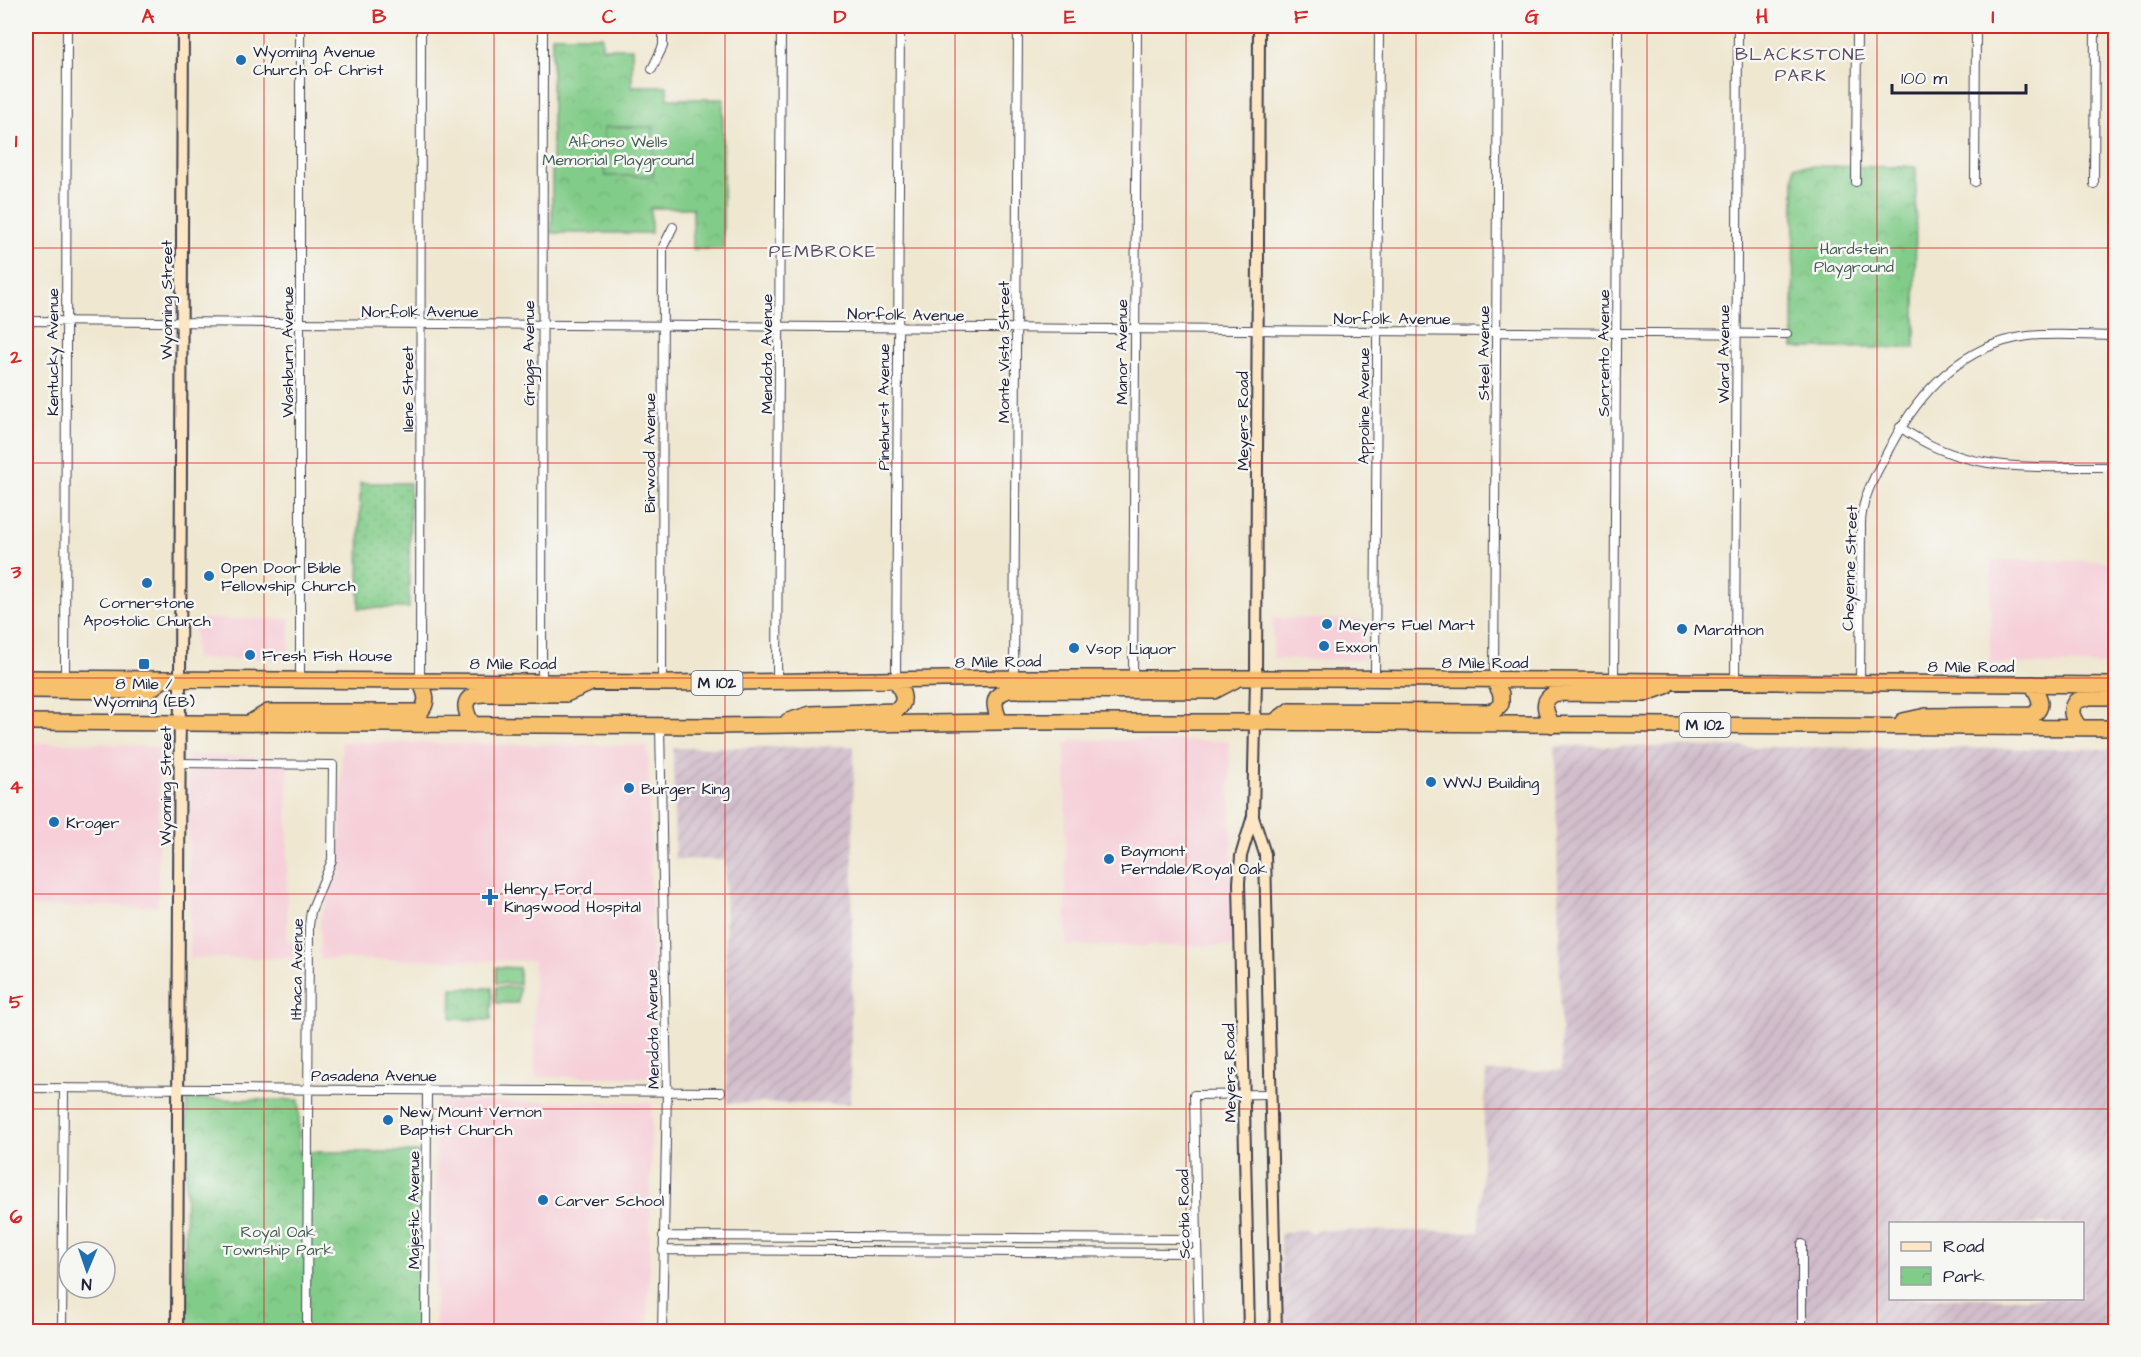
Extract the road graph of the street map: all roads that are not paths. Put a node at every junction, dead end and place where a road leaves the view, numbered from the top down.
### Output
1 (68, 26) edge
2 (183, 26) edge
3 (300, 26) edge
4 (421, 26) edge
5 (543, 26) edge
6 (663, 26) edge
7 (781, 26) edge
8 (900, 26) edge
9 (1018, 26) edge
10 (1137, 26) edge
11 (1259, 26) edge
12 (1379, 26) edge
13 (1498, 26) edge
14 (1618, 26) edge
15 (1738, 26) edge
16 (1857, 26) edge
17 (1976, 26) edge
18 (2095, 26) edge
19 (652, 69) dead end
20 (1856, 182) dead end
21 (1975, 182) dead end
22 (2094, 184) dead end
23 (673, 227) dead end
24 (26, 321) edge
25 (66, 322) junction
26 (181, 323) junction
27 (421, 323) junction
28 (300, 324) junction
29 (663, 325) junction
30 (542, 326) junction
31 (779, 326) junction
32 (897, 328) junction
33 (1017, 328) junction
34 (1135, 329) junction
35 (1257, 330) junction
36 (1377, 331) junction
37 (1496, 332) junction
38 (1616, 333) junction
39 (1736, 334) junction
40 (1787, 334) dead end
41 (2115, 336) edge
42 (1900, 428) junction
43 (2115, 467) edge
44 (26, 678) edge
45 (65, 678) junction
46 (1014, 678) junction
47 (1133, 678) junction
48 (1238, 678) junction
49 (164, 679) junction
50 (181, 679) junction
51 (1256, 679) junction
52 (1375, 679) junction
53 (300, 680) junction
54 (896, 680) junction
55 (1494, 680) junction
56 (420, 681) junction
57 (542, 681) junction
58 (1614, 681) junction
59 (595, 682) junction
60 (777, 682) junction
61 (1678, 682) junction
62 (1735, 682) junction
63 (662, 683) junction
64 (1860, 683) junction
65 (2032, 684) junction
66 (2115, 685) edge
67 (26, 690) edge
68 (2115, 697) edge
69 (26, 722) edge
70 (1000, 722) junction
71 (1254, 722) junction
72 (1274, 722) junction
73 (180, 723) junction
74 (251, 723) junction
75 (473, 725) junction
76 (1552, 725) junction
77 (660, 726) junction
78 (771, 726) junction
79 (1883, 726) junction
80 (2080, 728) junction
81 (2115, 728) edge
82 (180, 763) junction
83 (1253, 816) junction
84 (178, 1087) junction
85 (26, 1088) edge
86 (64, 1088) junction
87 (309, 1088) junction
88 (427, 1089) junction
89 (667, 1091) junction
90 (722, 1092) dead end
91 (1244, 1095) junction
92 (1271, 1095) junction
93 (663, 1236) junction
94 (773, 1237) junction
95 (859, 1237) junction
96 (944, 1238) junction
97 (1105, 1239) junction
98 (1197, 1239) junction
99 (1802, 1244) dead end
100 (663, 1250) junction
101 (773, 1251) junction
102 (859, 1251) junction
103 (944, 1252) junction
104 (1105, 1252) junction
105 (1197, 1253) junction
106 (62, 1332) edge
107 (177, 1332) edge
108 (307, 1332) edge
109 (426, 1332) edge
110 (662, 1332) edge
111 (1199, 1332) edge
112 (1249, 1332) edge
113 (1276, 1332) edge
114 (1802, 1332) edge

1 - 25 street, Kentucky Avenue
2 - 26 street, Wyoming Street
3 - 28 street, Washburn Avenue
4 - 27 street, Ilene Street
5 - 30 street, Griggs Avenue
6 - 19 street
7 - 31 street, Mendota Avenue
8 - 32 street, Pinehurst Avenue
9 - 33 street, Monte Vista Street
10 - 34 street, Manor Avenue
11 - 35 street, Meyers Road
12 - 36 street, Appoline Avenue
13 - 37 street, Steel Avenue
14 - 38 street, Sorrento Avenue
15 - 39 street, Ward Avenue
16 - 20 street
17 - 21 street
18 - 22 street
23 - 29 street, Birwood Avenue
24 - 25 street, Norfolk Avenue
25 - 26 street, Norfolk Avenue
25 - 45 street, Kentucky Avenue
26 - 28 street, Norfolk Avenue
26 - 50 street, Wyoming Street
27 - 28 street, Norfolk Avenue
27 - 30 street, Norfolk Avenue
27 - 56 street, Ilene Street
28 - 53 street, Washburn Avenue
29 - 30 street, Norfolk Avenue
29 - 31 street, Norfolk Avenue
29 - 63 street, Birwood Avenue
30 - 57 street, Griggs Avenue
31 - 32 street, Norfolk Avenue
31 - 60 street, Mendota Avenue
32 - 33 street, Norfolk Avenue
32 - 54 street, Pinehurst Avenue
33 - 34 street, Norfolk Avenue
33 - 46 street, Monte Vista Street
34 - 35 street, Norfolk Avenue
34 - 47 street, Manor Avenue
35 - 36 street, Norfolk Avenue
35 - 51 street, Meyers Road
36 - 37 street, Norfolk Avenue
36 - 52 street, Appoline Avenue
37 - 38 street, Norfolk Avenue
37 - 55 street, Steel Avenue
38 - 39 street, Norfolk Avenue
38 - 58 street, Sorrento Avenue
39 - 40 street, Norfolk Avenue
39 - 62 street, Ward Avenue
41 - 42 street, Cheyenne Street
42 - 43 street
42 - 64 street, Cheyenne Street
44 - 45 highway, 8 Mile Road / M 102
45 - 49 highway, 8 Mile Road / M 102
46 - 47 highway, 8 Mile Road / M 102
46 - 54 highway, 8 Mile Road / M 102
47 - 48 highway, 8 Mile Road / M 102
48 - 51 highway, 8 Mile Road / M 102
48 - 70 highway
49 - 50 highway, 8 Mile Road / M 102
49 - 67 highway
50 - 53 highway, 8 Mile Road / M 102
50 - 73 street, Wyoming Street
51 - 52 highway, 8 Mile Road / M 102
51 - 71 street, Meyers Road
52 - 55 highway, 8 Mile Road / M 102
53 - 56 highway, 8 Mile Road / M 102
54 - 60 highway, 8 Mile Road / M 102
54 - 78 highway
55 - 58 highway, 8 Mile Road / M 102
55 - 72 highway
56 - 57 highway, 8 Mile Road / M 102
56 - 74 highway
57 - 59 highway, 8 Mile Road / M 102
58 - 61 highway, 8 Mile Road / M 102
59 - 63 highway, 8 Mile Road / M 102
59 - 75 highway
60 - 63 highway, 8 Mile Road / M 102
61 - 62 highway, 8 Mile Road / M 102
61 - 76 highway
62 - 64 highway, 8 Mile Road / M 102
64 - 65 highway, 8 Mile Road / M 102
65 - 66 highway, 8 Mile Road / M 102
65 - 79 highway
68 - 80 highway
69 - 73 highway, M 102
70 - 71 highway, M 102
70 - 78 highway, M 102
71 - 72 highway, M 102
71 - 83 street, Meyers Road
72 - 76 highway, M 102
73 - 74 highway, M 102
73 - 82 street, Wyoming Street
74 - 75 highway, M 102
75 - 77 highway, M 102
76 - 79 highway, M 102
77 - 78 highway, M 102
77 - 89 street, Mendota Avenue
79 - 80 highway, M 102
80 - 81 highway, M 102
82 - 84 street, Wyoming Street
82 - 87 street, Ithaca Avenue
83 - 91 street, Meyers Road
83 - 92 street, Meyers Road
84 - 86 street, Pasadena Avenue
84 - 87 street, Pasadena Avenue
84 - 107 street, Wyoming Street
85 - 86 street, Pasadena Avenue
86 - 106 street
87 - 88 street, Pasadena Avenue
87 - 108 street, Ithaca Avenue
88 - 89 street, Pasadena Avenue
88 - 109 street, Majestic Avenue
89 - 90 street, Pasadena Avenue
89 - 93 street, Mendota Avenue
91 - 92 street
91 - 98 street, Scotia Road
91 - 112 street, Meyers Road
92 - 113 street, Meyers Road
93 - 94 street
93 - 100 street, Mendota Avenue
94 - 95 street
94 - 101 street
95 - 96 street
95 - 102 street
96 - 97 street
96 - 103 street
97 - 98 street
97 - 104 street
98 - 105 street, Scotia Road
99 - 114 street
100 - 101 street
100 - 110 street, Mendota Avenue
101 - 102 street
102 - 103 street
103 - 104 street
104 - 105 street
105 - 111 street, Scotia Road

